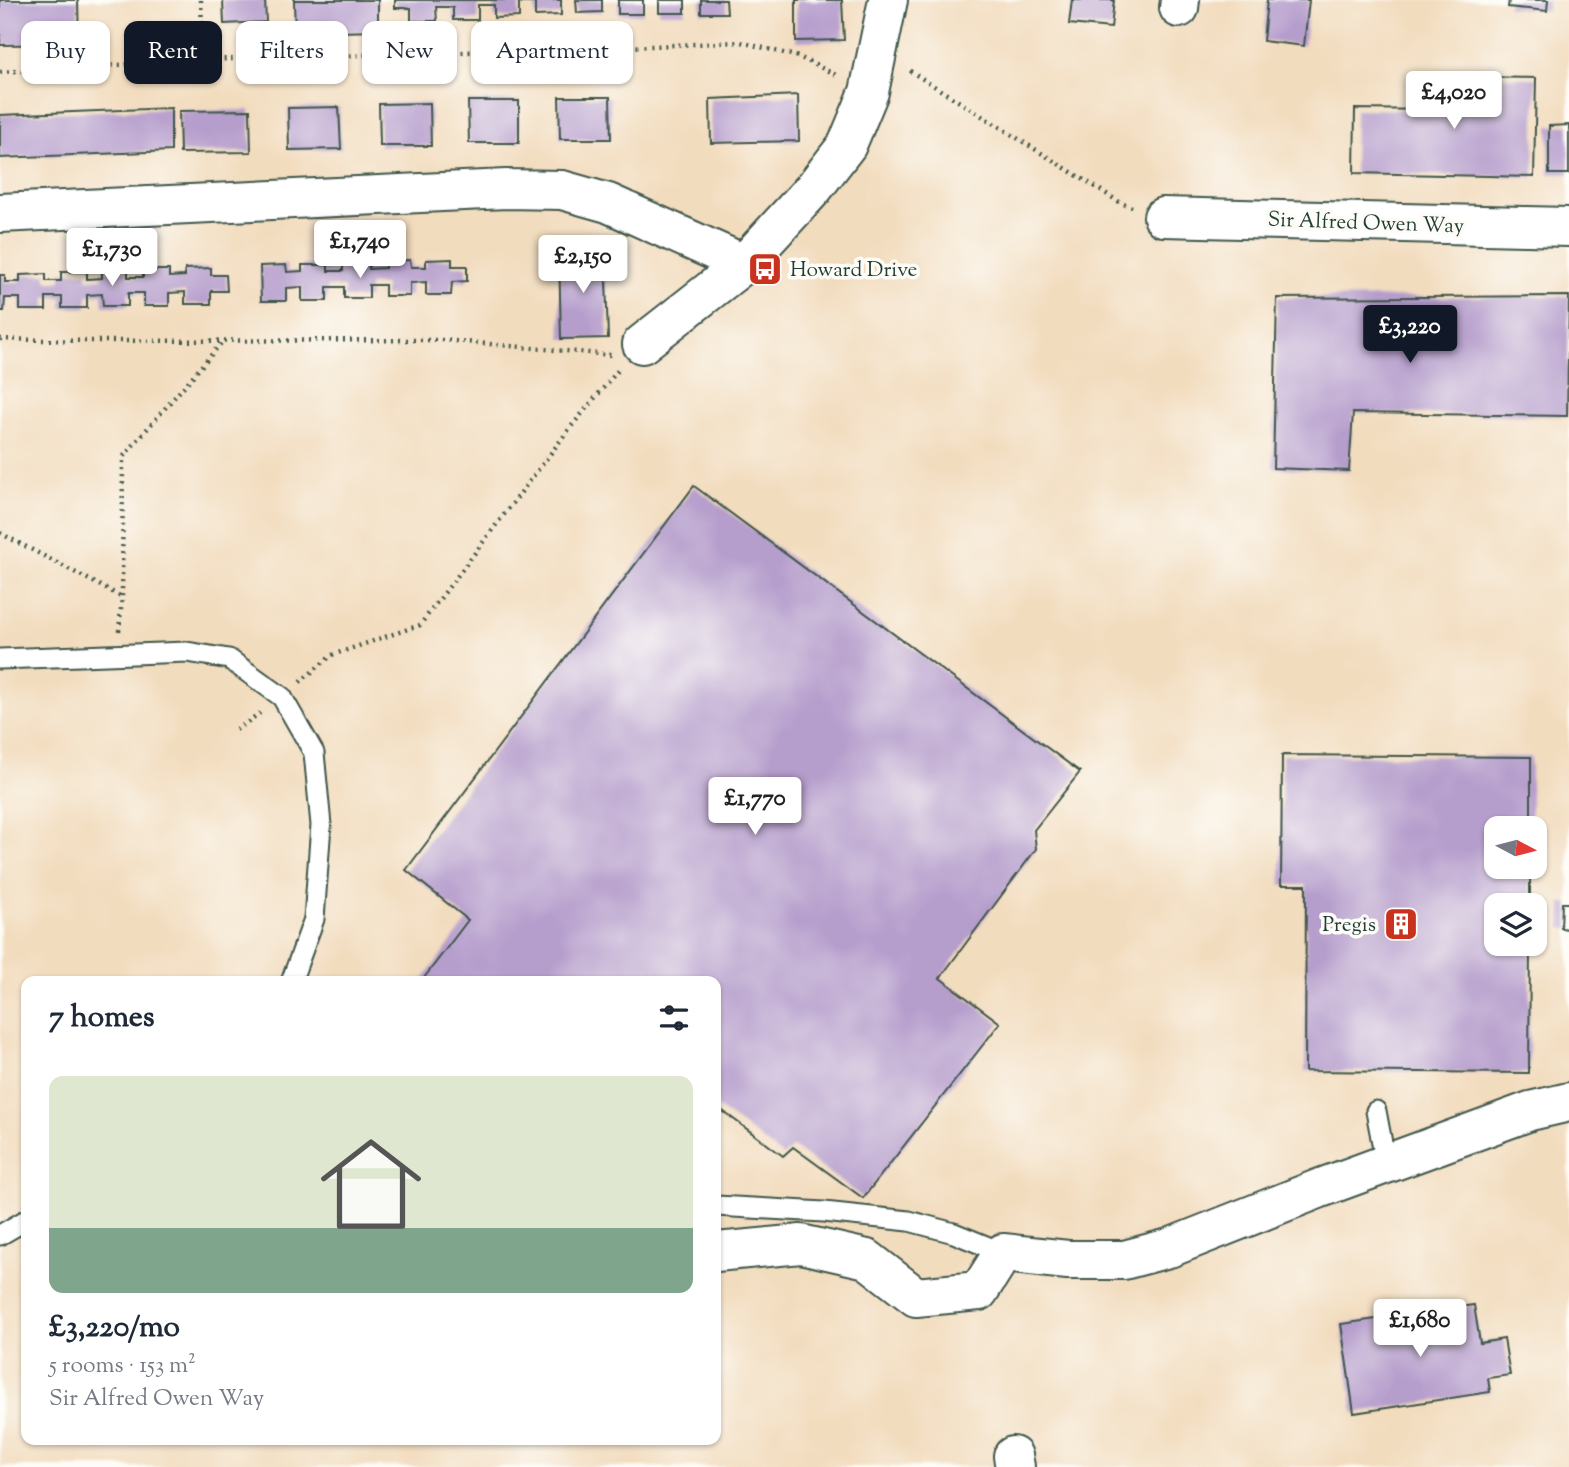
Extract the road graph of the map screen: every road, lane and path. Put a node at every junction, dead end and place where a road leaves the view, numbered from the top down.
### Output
1 (201, 0) edge
2 (888, 0) edge
3 (202, 21) edge
4 (878, 52) junction
5 (222, 59) edge
6 (124, 65) edge
7 (0, 72) edge
8 (869, 92) junction
9 (0, 213) edge
10 (1163, 217) joint
11 (1569, 227) edge
12 (744, 264) junction
13 (0, 340) edge
14 (223, 340) junction
15 (636, 350) junction
16 (0, 533) edge
17 (122, 597) junction
18 (117, 654) junction
19 (0, 659) edge
20 (282, 697) junction
21 (236, 730) dead end
22 (293, 976) edge
23 (1569, 1102) edge
24 (1376, 1111) dead end
25 (1386, 1164) junction
26 (721, 1206) edge
27 (21, 1223) edge
28 (0, 1235) edge
29 (721, 1252) edge
30 (1003, 1253) junction

1 - 3 path
2 - 4 street
4 - 8 street
4 - 10 path
5 - 8 path
6 - 7 path
8 - 12 street
9 - 12 street
10 - 11 street, Sir Alfred Owen Way
12 - 15 street
13 - 14 path
14 - 15 path
14 - 17 path
15 - 20 path
16 - 17 path
17 - 18 path
18 - 19 lane
18 - 20 lane
20 - 21 path
20 - 22 lane
23 - 25 street
24 - 25 lane
25 - 30 street
26 - 30 lane
27 - 28 lane
29 - 30 street

